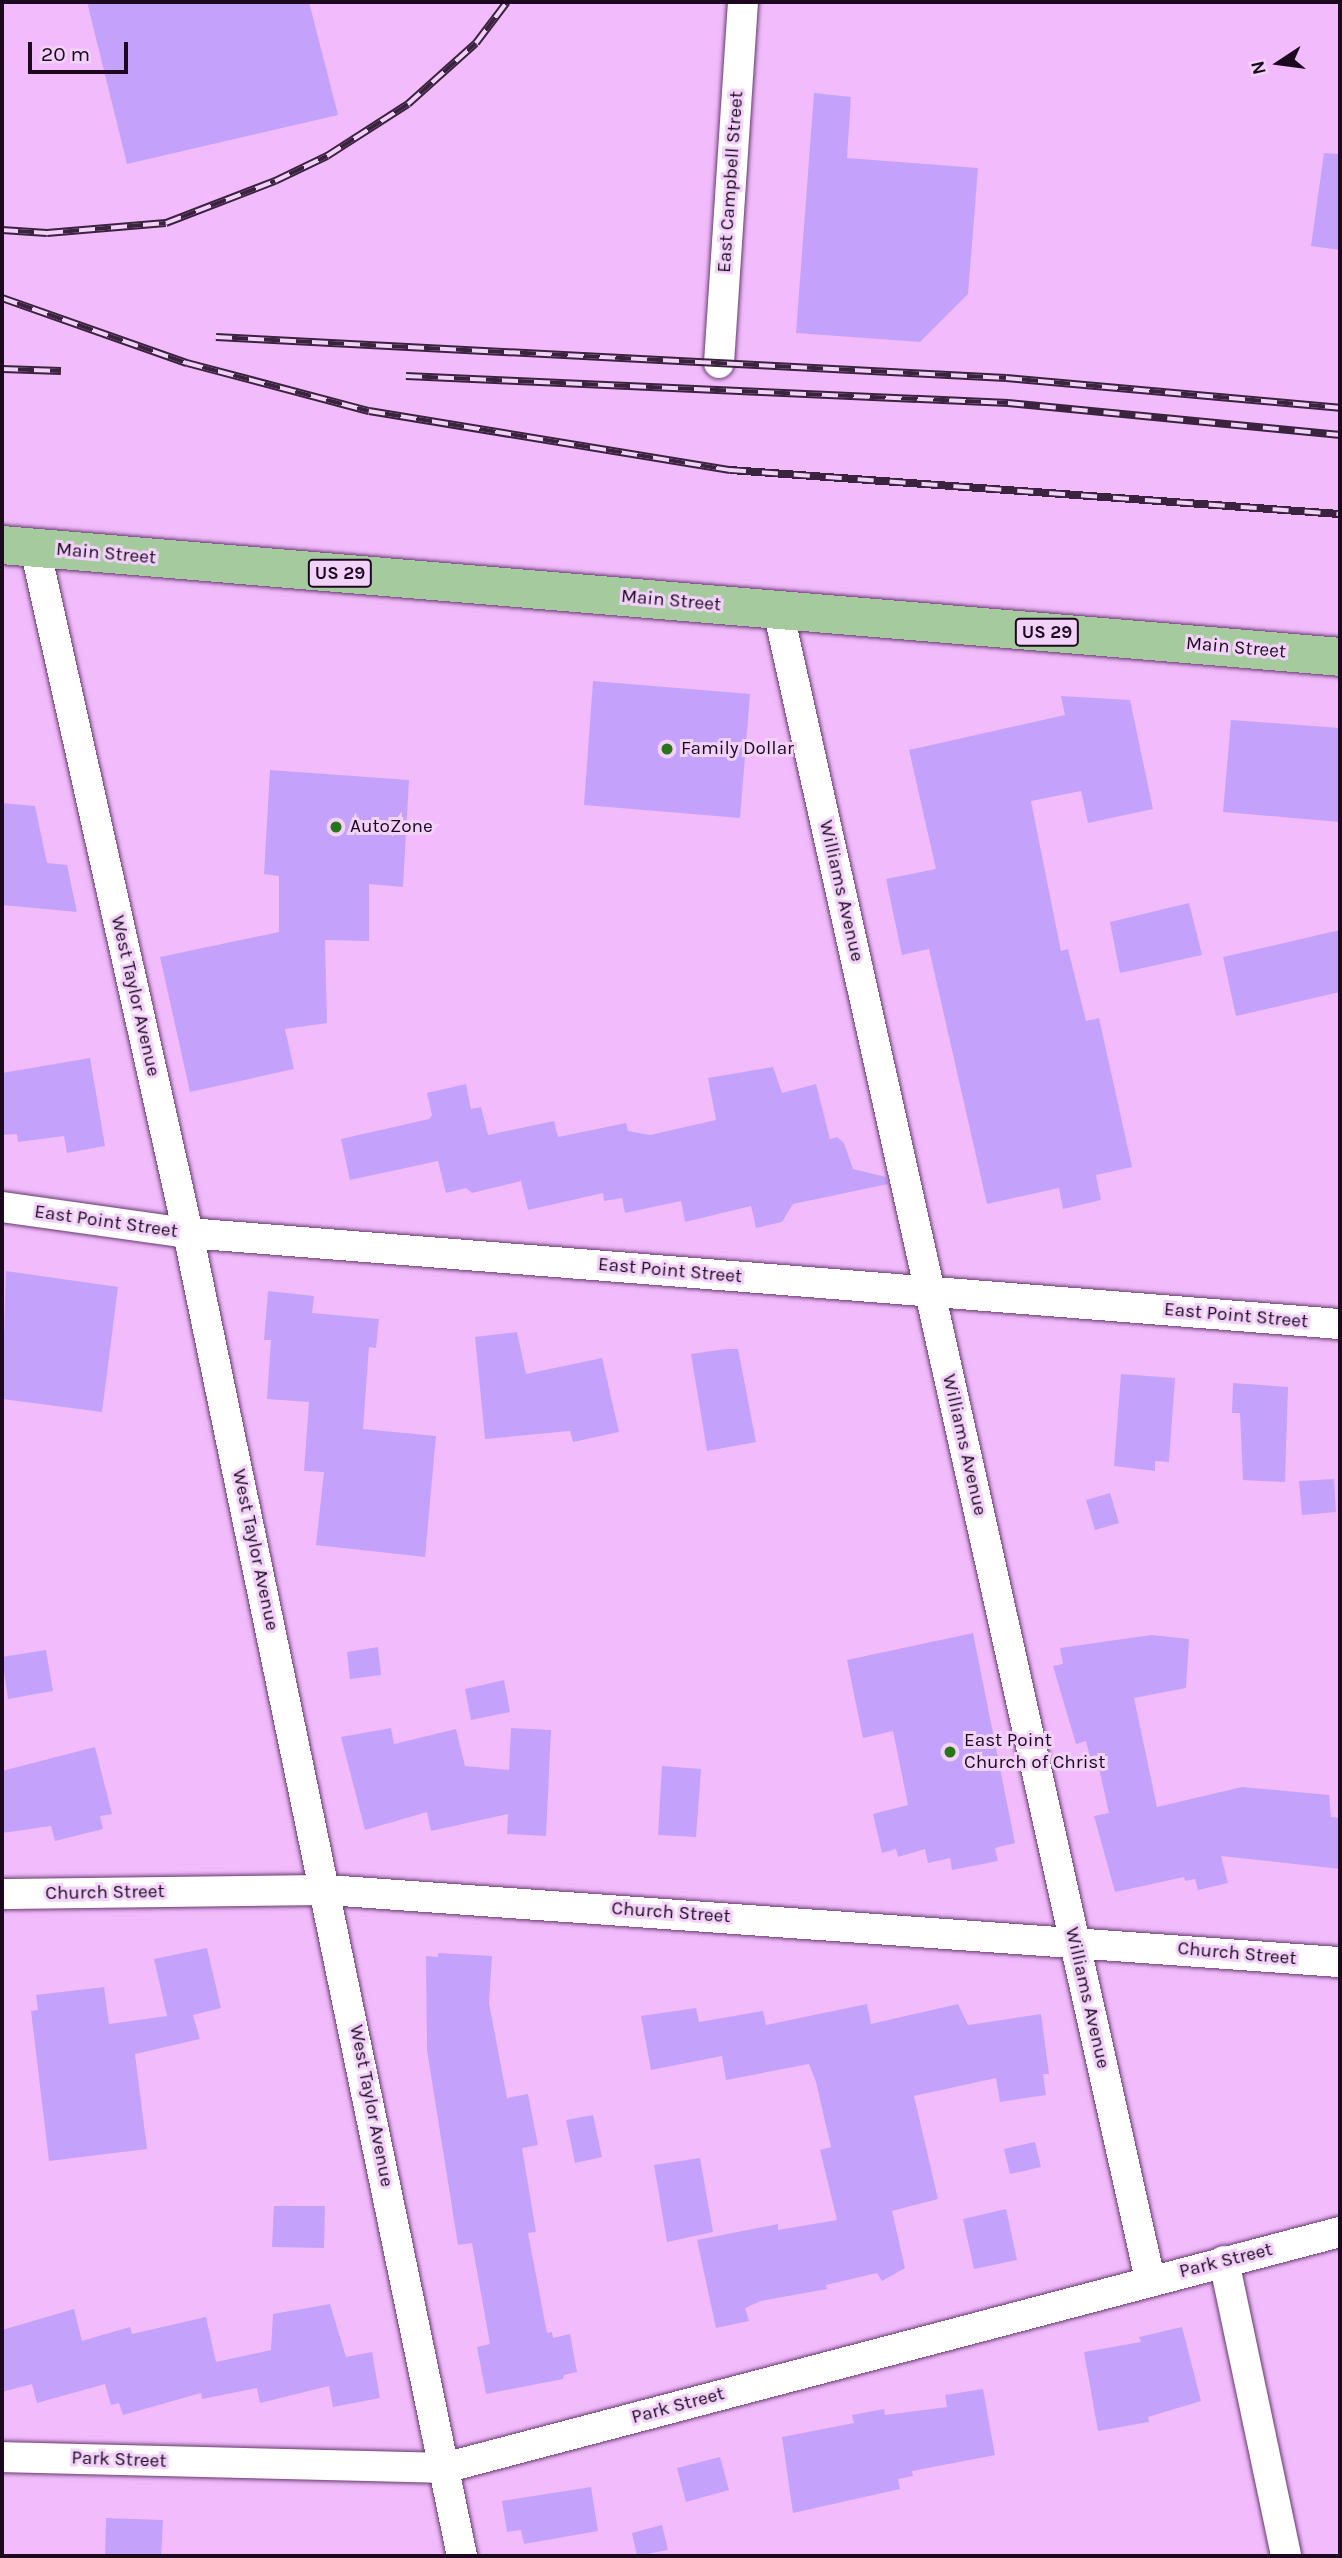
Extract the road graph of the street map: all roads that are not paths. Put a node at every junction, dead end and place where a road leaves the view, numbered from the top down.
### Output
1 (743, 2) edge
2 (719, 363) dead end
3 (18, 547) edge
4 (778, 610) junction
5 (1340, 657) edge
6 (2, 1208) edge
7 (188, 1233) junction
8 (930, 1292) junction
9 (1340, 1324) edge
10 (327, 1890) junction
11 (2, 1894) edge
12 (1074, 1941) junction
13 (1340, 1962) edge
14 (1340, 2232) edge
15 (1224, 2261) junction
16 (1150, 2280) junction
17 (2, 2457) edge
18 (444, 2468) junction
19 (462, 2556) edge
20 (1286, 2556) edge

1 - 2 street, East Campbell Street
3 - 4 main road, Main Street / US 29
3 - 7 street, West Taylor Avenue
4 - 5 main road, Main Street / US 29
4 - 8 street, Williams Avenue
6 - 7 street, East Point Street
7 - 8 street, East Point Street
7 - 10 street, West Taylor Avenue
8 - 9 street, East Point Street
8 - 12 street, Williams Avenue
10 - 11 street, Church Street
10 - 12 street, Church Street
10 - 18 street, West Taylor Avenue
12 - 13 street, Church Street
12 - 16 street, Williams Avenue
14 - 15 street, Park Street
15 - 16 street, Park Street
15 - 20 street
16 - 18 street, Park Street
17 - 18 street, Park Street
18 - 19 street, West Taylor Avenue

